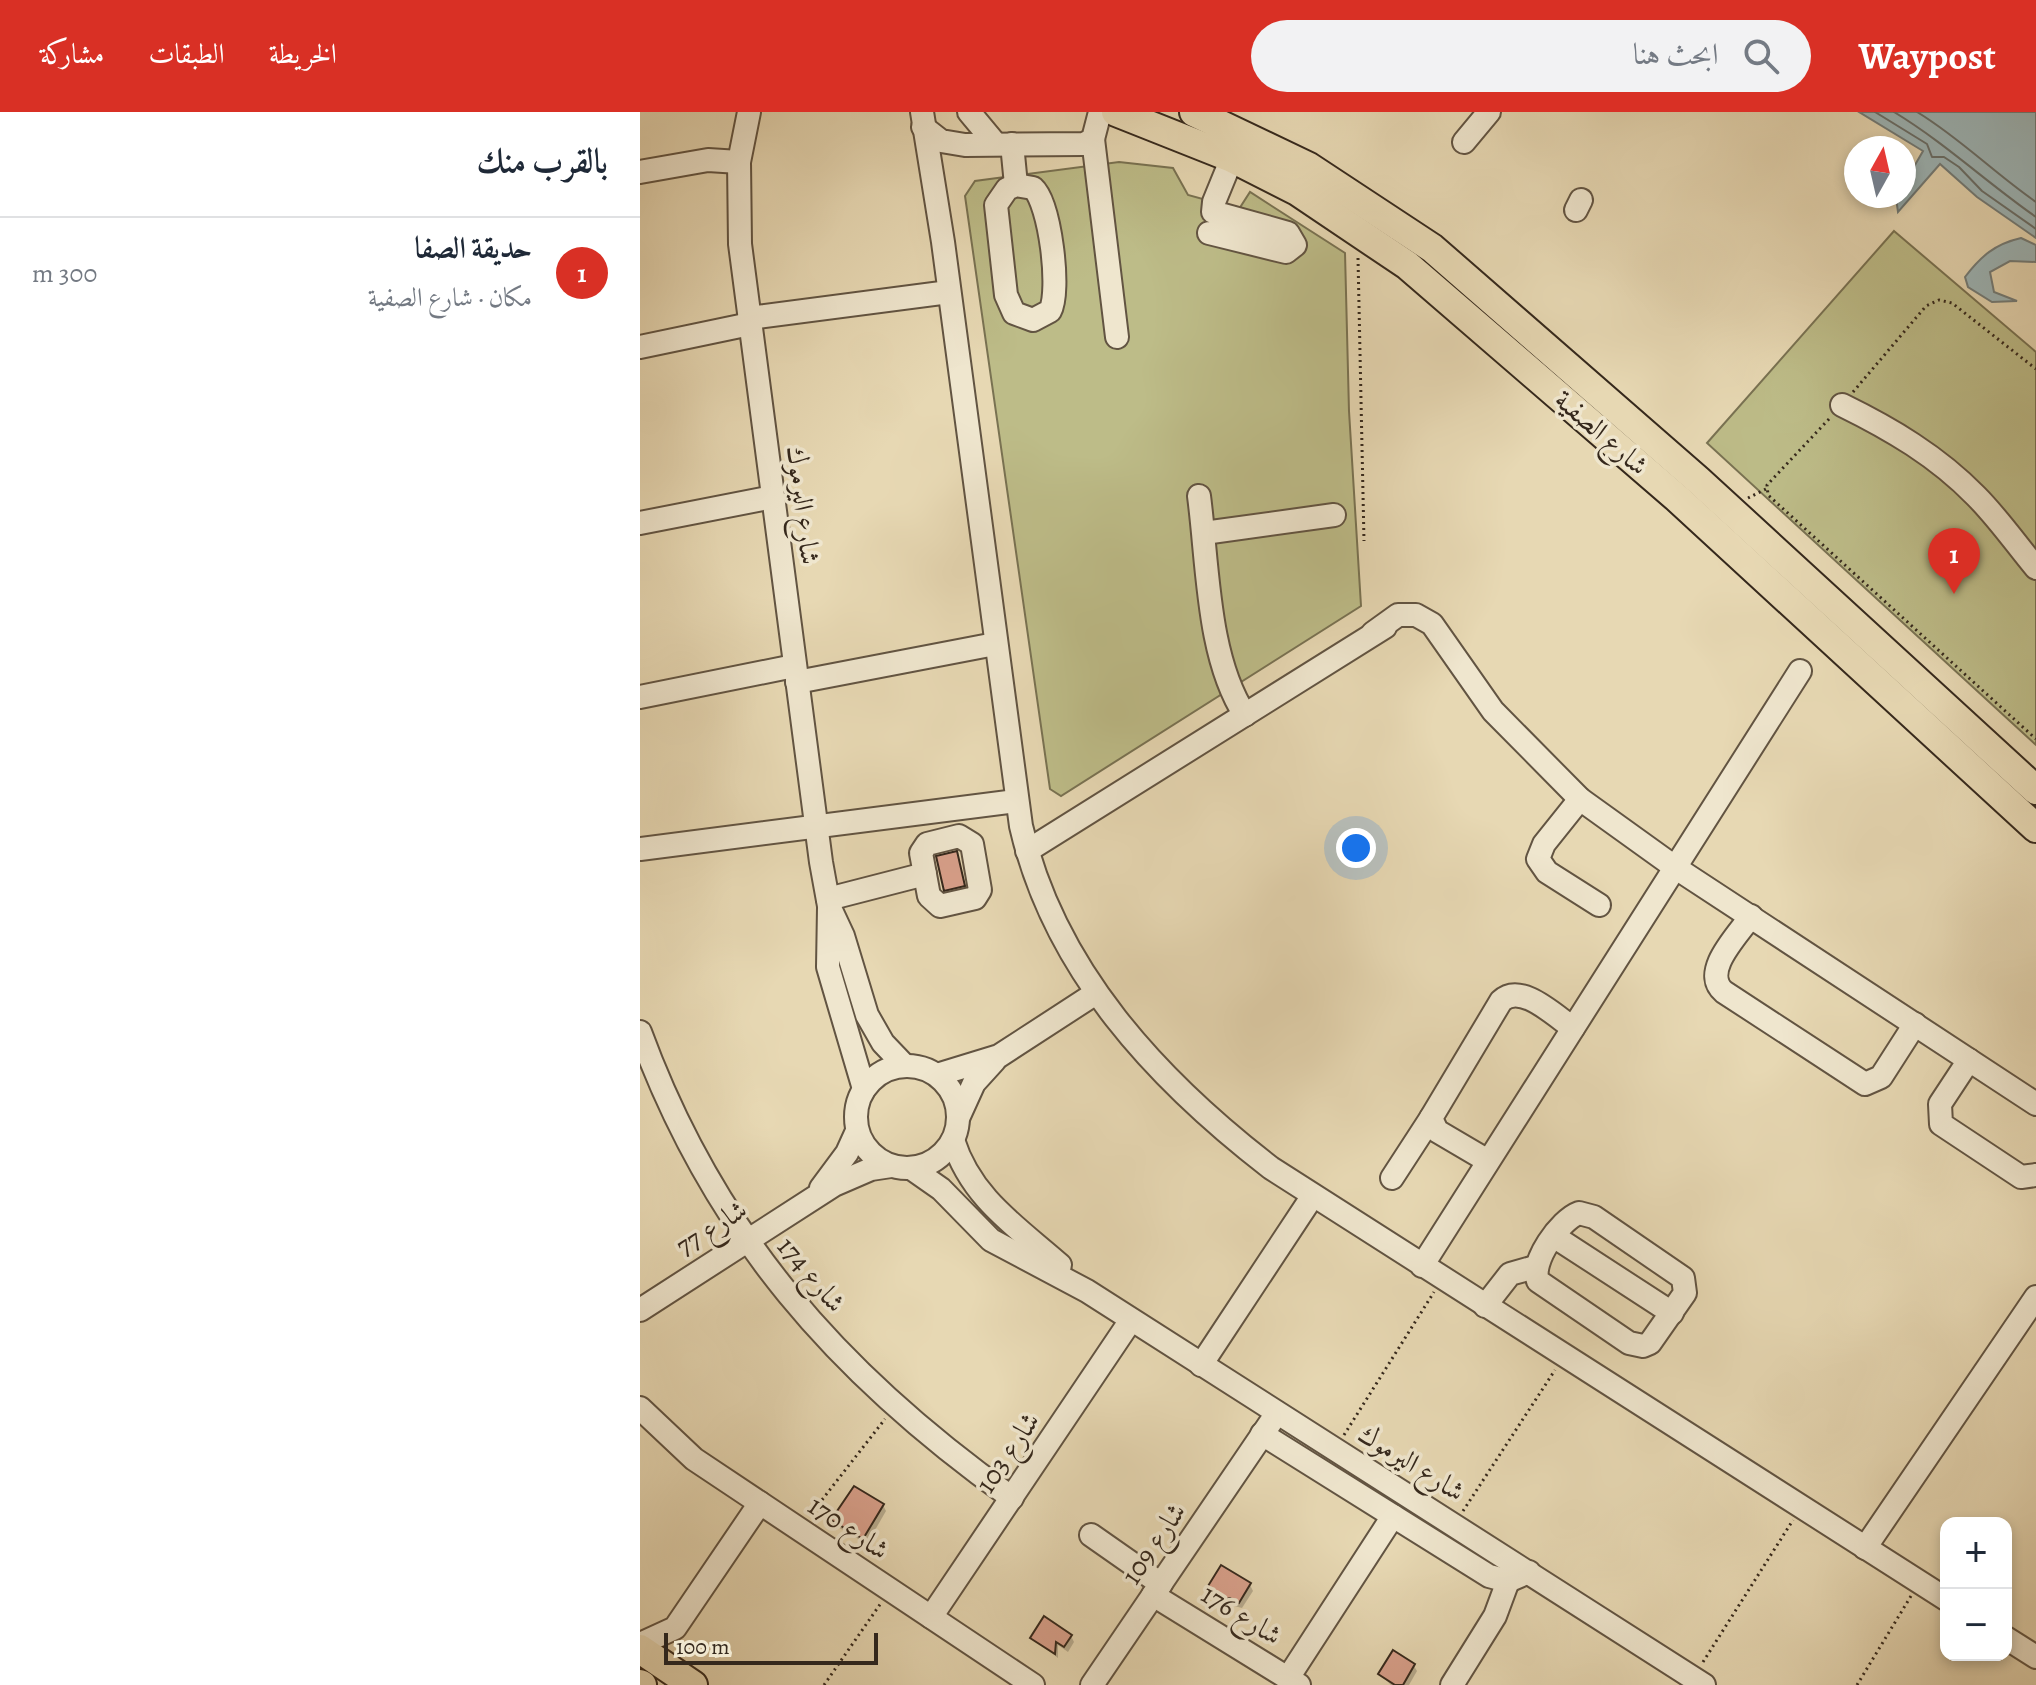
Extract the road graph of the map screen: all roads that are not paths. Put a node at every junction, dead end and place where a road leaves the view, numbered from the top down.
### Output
1 (749, 112) edge
2 (969, 112) edge
3 (1100, 112) edge
4 (1116, 112) edge
5 (1194, 112) edge
6 (1475, 112) edge
7 (1489, 112) edge
8 (922, 120) edge
9 (1093, 139) junction
10 (1003, 143) junction
11 (965, 145) junction
12 (1232, 158) junction
13 (739, 162) junction
14 (640, 172) edge
15 (1303, 179) junction
16 (1016, 185) junction
17 (934, 192) junction
18 (1209, 233) dead end
19 (949, 292) junction
20 (749, 321) junction
21 (1117, 337) dead end
22 (640, 347) edge
23 (1842, 405) road end
24 (1199, 496) dead end
25 (773, 497) junction
26 (1334, 515) dead end
27 (640, 523) edge
28 (1204, 533) junction
29 (2036, 568) edge
30 (995, 644) junction
31 (1800, 671) dead end
32 (796, 674) junction
33 (640, 697) edge
34 (1245, 715) junction
35 (2036, 790) edge
36 (1580, 799) junction
37 (1016, 801) junction
38 (816, 826) junction
39 (2036, 828) edge
40 (640, 849) edge
41 (1027, 851) junction
42 (1676, 868) junction
43 (925, 874) dead end
44 (828, 903) junction
45 (1599, 905) dead end
46 (1751, 916) junction
47 (1096, 993) junction
48 (1915, 1024) junction
49 (1573, 1028) junction
50 (640, 1032) edge
51 (999, 1056) junction
52 (1969, 1060) junction
53 (905, 1066) junction
54 (937, 1075) junction
55 (864, 1089) junction
56 (2036, 1104) edge
57 (959, 1116) junction
58 (1431, 1118) junction
59 (857, 1131) junction
60 (953, 1140) junction
61 (1488, 1161) junction
62 (901, 1167) junction
63 (2036, 1175) edge
64 (1392, 1178) dead end
65 (815, 1195) junction
66 (1312, 1197) junction
67 (1555, 1237) junction
68 (745, 1241) junction
69 (1422, 1266) junction
70 (1535, 1267) junction
71 (1087, 1291) junction
72 (2036, 1297) edge
73 (1485, 1306) junction
74 (640, 1310) edge
75 (1672, 1313) junction
76 (1131, 1320) junction
77 (1201, 1365) junction
78 (640, 1408) edge
79 (1277, 1413) junction
80 (1262, 1434) junction
81 (1012, 1498) junction
82 (760, 1503) junction
83 (1393, 1516) junction
84 (1091, 1535) dead end
85 (1865, 1548) junction
86 (1518, 1576) junction
87 (1157, 1589) junction
88 (1940, 1595) edge
89 (931, 1617) junction
90 (675, 1628) junction
91 (2012, 1642) edge
92 (640, 1646) edge
93 (2036, 1657) edge
94 (684, 1680) edge
95 (1699, 1681) edge
96 (1296, 1683) edge
97 (1033, 1685) edge
98 (1092, 1685) edge
99 (1452, 1685) edge

1 - 13 street, شارع اليرموك
2 - 10 street
3 - 9 street
4 - 12 main road, شارع الصفية
5 - 15 main road, شارع الصفية
6 - 7 street
8 - 11 street
8 - 17 street
9 - 10 street
9 - 21 street
10 - 11 street
10 - 16 street
11 - 17 street
12 - 15 main road, شارع الصفية
12 - 18 street
13 - 14 street
13 - 20 street, شارع اليرموك
15 - 35 main road, شارع الصفية
15 - 39 main road, شارع الصفية
16 - 16 street
17 - 19 street
19 - 20 street
19 - 30 street
20 - 22 street
20 - 25 street, شارع اليرموك
23 - 29 street
24 - 28 street
25 - 27 street
25 - 32 street, شارع اليرموك
26 - 28 street
28 - 34 street
30 - 32 street
30 - 37 street
31 - 42 street
32 - 33 street
32 - 38 street, شارع اليرموك
34 - 36 street
34 - 41 street
36 - 42 street
36 - 45 street
37 - 38 street
37 - 41 street
38 - 40 street
38 - 44 street, شارع اليرموك
41 - 47 street
42 - 46 street
42 - 49 street
43 - 44 street
44 - 53 street, شارع اليرموك
44 - 55 street, شارع اليرموك
46 - 48 street
46 - 48 street
47 - 51 street
47 - 66 street
48 - 52 street
49 - 58 street
49 - 61 street
50 - 68 street, شارع 174
51 - 54 street
51 - 57 street
52 - 56 street
52 - 63 street
53 - 54 street
53 - 55 street
54 - 57 street
55 - 59 street
57 - 60 street
58 - 61 street
58 - 64 street
59 - 62 street
59 - 65 street, شارع 77
60 - 62 street
60 - 71 street, شارع اليرموك
61 - 69 street
62 - 65 street, شارع 77
62 - 71 street, شارع اليرموك
65 - 68 street, شارع 77
66 - 69 street
66 - 77 street
67 - 70 street
67 - 75 street
67 - 75 street
68 - 74 street, شارع 77
68 - 81 street, شارع 174
69 - 73 street
70 - 73 street
70 - 75 street
71 - 76 street, شارع اليرموك
72 - 85 street
73 - 85 street
76 - 77 street, شارع اليرموك
76 - 81 street, شارع 103
77 - 79 street, شارع اليرموك
78 - 82 street, شارع 170
79 - 80 street, شارع 109
79 - 86 street, شارع اليرموك
80 - 83 street
80 - 87 street, شارع 109
81 - 89 street, شارع 103
82 - 89 street, شارع 170
82 - 90 street
83 - 86 street
83 - 96 street
84 - 87 street, شارع 176
85 - 88 street
86 - 95 street, شارع اليرموك
86 - 99 street
87 - 96 street, شارع 176
87 - 98 street, شارع 109
89 - 97 street, شارع 170
90 - 92 street
90 - 94 street
91 - 93 street
92 - 94 main road

